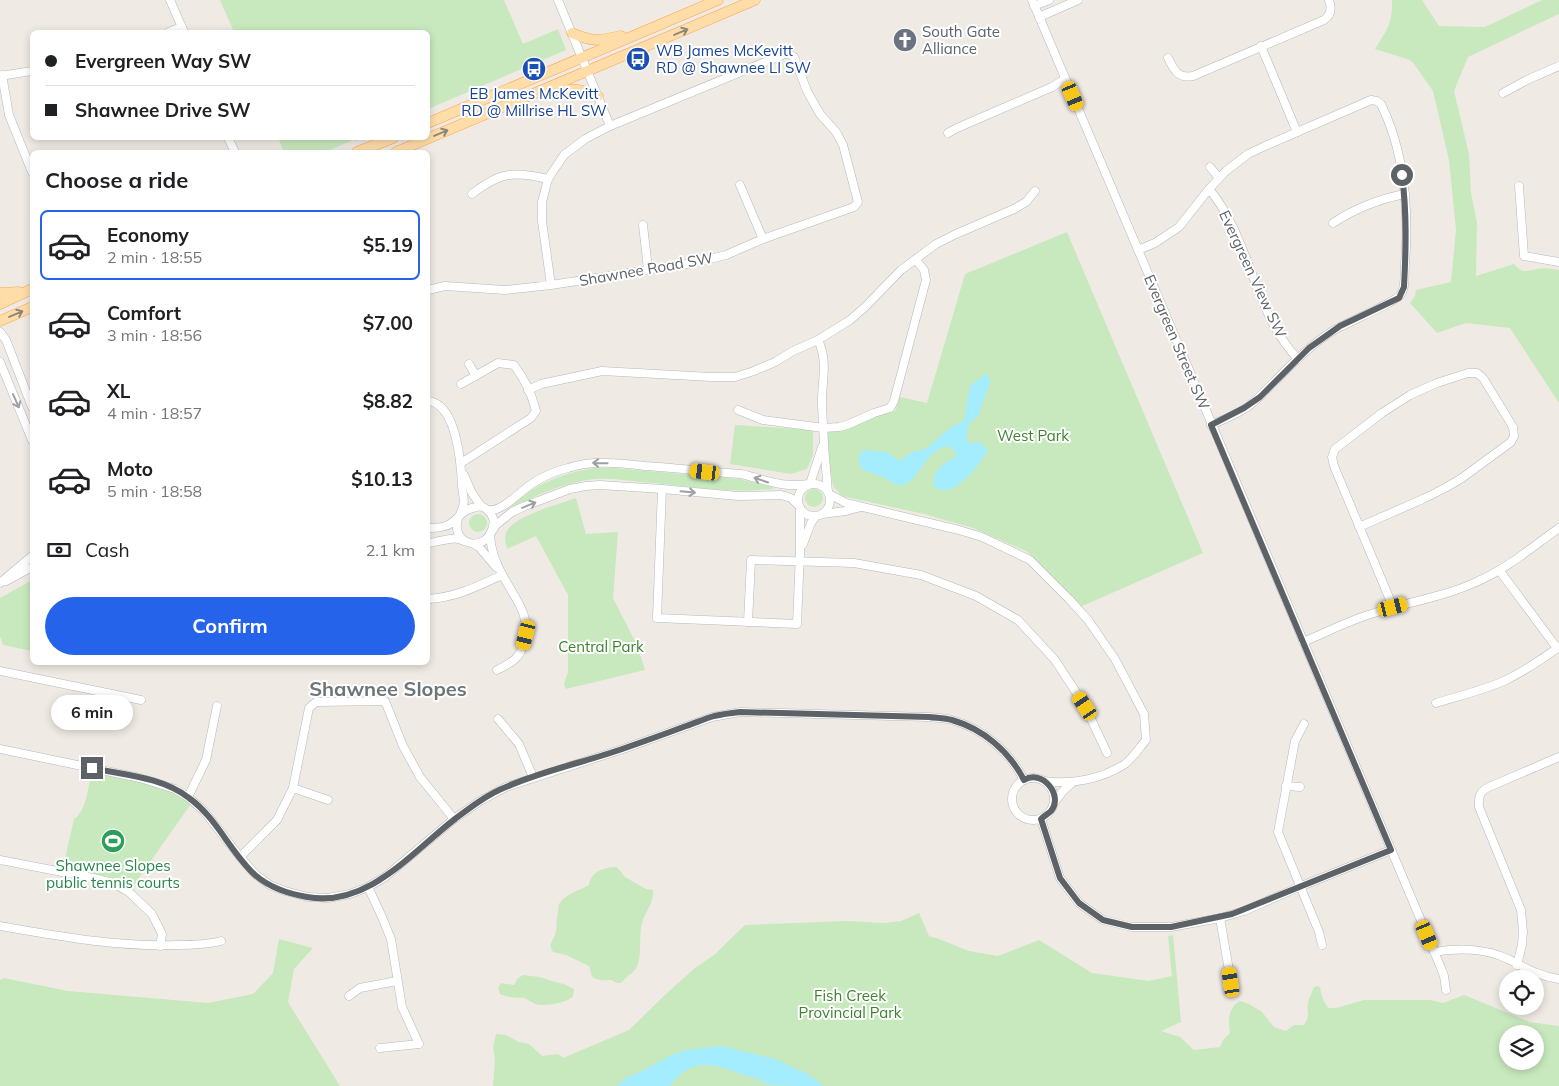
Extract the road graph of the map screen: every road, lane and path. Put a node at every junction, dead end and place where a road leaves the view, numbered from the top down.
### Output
1 (170, 0) edge
2 (558, 0) edge
3 (718, 0) edge
4 (755, 0) edge
5 (1049, 0) edge
6 (1078, 0) edge
7 (1329, 0) edge
8 (1033, 3) edge
9 (1039, 17) junction
10 (183, 30) edge
11 (644, 31) junction
12 (572, 33) junction
13 (1261, 46) junction
14 (582, 58) junction
15 (1168, 58) dead end
16 (1559, 66) edge
17 (588, 71) junction
18 (30, 72) edge
19 (1, 76) edge
20 (1066, 79) junction
21 (542, 91) junction
22 (1503, 93) dead end
23 (598, 96) junction
24 (430, 122) edge
25 (610, 126) junction
26 (1297, 132) junction
27 (948, 133) dead end
28 (430, 138) edge
29 (387, 140) edge
30 (425, 140) edge
31 (362, 150) edge
32 (401, 150) edge
33 (30, 167) edge
34 (1210, 167) dead end
35 (1219, 178) junction
36 (548, 179) junction
37 (740, 185) dead end
38 (1519, 186) dead end
39 (1209, 189) junction
40 (1034, 191) dead end
41 (472, 194) dead end
42 (1405, 194) junction
43 (1334, 223) dead end
44 (643, 224) dead end
45 (763, 239) junction
46 (1138, 250) junction
47 (916, 260) junction
48 (1559, 262) edge
49 (648, 269) junction
50 (551, 285) junction
51 (30, 290) edge
52 (430, 290) edge
53 (0, 293) edge
54 (0, 304) edge
55 (30, 308) edge
56 (0, 321) edge
57 (0, 332) edge
58 (818, 340) junction
59 (1298, 358) junction
60 (0, 362) edge
61 (470, 364) dead end
62 (476, 376) junction
63 (461, 384) dead end
64 (528, 390) junction
65 (30, 402) edge
66 (430, 402) edge
67 (738, 410) dead end
68 (29, 422) edge
69 (1211, 425) junction
70 (824, 428) junction
71 (823, 443) junction
72 (461, 467) junction
73 (810, 484) junction
74 (662, 489) junction
75 (829, 493) junction
76 (863, 506) junction
77 (800, 507) junction
78 (484, 508) junction
79 (460, 515) junction
80 (819, 515) junction
81 (1359, 526) junction
82 (430, 528) edge
83 (1559, 528) edge
84 (490, 534) junction
85 (466, 542) junction
86 (430, 543) edge
87 (474, 544) junction
88 (800, 557) junction
89 (30, 558) edge
90 (30, 568) edge
91 (1499, 570) junction
92 (502, 574) junction
93 (0, 583) edge
94 (430, 599) edge
95 (1393, 607) junction
96 (748, 622) junction
97 (1303, 642) junction
98 (1558, 648) edge
99 (497, 670) dead end
100 (0, 671) edge
101 (141, 700) dead end
102 (1436, 703) dead end
103 (217, 706) dead end
104 (498, 719) dead end
105 (1304, 724) dead end
106 (0, 749) edge
107 (1107, 753) dead end
108 (1559, 757) edge
109 (533, 777) junction
110 (1024, 780) junction
111 (1044, 781) junction
112 (1072, 783) junction
113 (1286, 786) junction
114 (1300, 787) dead end
115 (293, 788) junction
116 (188, 797) junction
117 (328, 800) dead end
118 (1054, 803) junction
119 (454, 819) junction
120 (1041, 819) junction
121 (1391, 850) junction
122 (240, 858) junction
123 (0, 860) edge
124 (1299, 887) junction
125 (368, 888) junction
126 (1220, 918) junction
127 (0, 926) edge
128 (221, 941) dead end
129 (1322, 945) dead end
130 (160, 946) junction
131 (1434, 952) junction
132 (1516, 965) junction
133 (1559, 979) edge
134 (397, 981) junction
135 (1231, 982) dead end
136 (1446, 990) dead end
137 (349, 996) dead end
138 (380, 1048) dead end

1 - 10 street
2 - 12 street
3 - 11 main road
17 -> 4 main road
5 - 8 street
6 - 9 street
7 - 13 street
8 - 9 street, Evergreen Street SW
9 - 20 street, Evergreen Street SW
11 - 12 main road
11 - 14 main road
12 - 14 street
13 - 15 street
13 - 26 street
14 - 17 street
14 - 24 main road
16 - 22 street
17 - 21 main road
17 - 23 street
18 - 19 street
19 - 33 street
20 - 27 street
20 - 46 street, Evergreen Street SW
21 - 23 main road
28 -> 21 main road
23 - 25 street
25 - 36 street
25 - 45 street, Shawnee Road SW
26 - 35 street
26 - 42 street
29 - 31 main road
32 -> 30 main road
34 - 35 street
35 - 39 street
36 - 41 street
36 - 50 street
37 - 45 street
38 - 48 street
39 - 46 street
39 - 59 street, Evergreen View SW
40 - 47 street
42 - 43 street
42 - 59 street
44 - 49 street
45 - 49 street, Shawnee Road SW
46 - 69 street, Evergreen Street SW
47 - 58 street
47 - 70 street
49 - 50 street, Shawnee Road SW
50 - 52 street, Shawnee Road SW
51 - 53 main road
51 - 54 main road
56 -> 55 main road
57 - 65 street
58 - 64 street
58 - 70 street
59 - 69 street
60 -> 68 street
61 - 62 street
62 - 63 street
62 - 64 street
64 - 72 street
66 - 72 street
67 - 70 street
69 - 97 street, Evergreen Street SW
70 - 71 street
71 - 73 street
71 - 75 street
72 - 78 street
72 - 79 street
73 - 75 street
73 - 77 street
73 -> 78 street
74 -> 77 street
84 -> 74 street
74 - 96 street
75 - 76 street
75 - 80 street
76 - 80 street
76 - 112 street
77 - 80 street
77 - 88 street
78 - 79 street
78 - 84 street
79 - 82 street
79 - 85 street
80 - 88 street
81 - 81 street
81 - 95 street
83 - 91 street
84 - 87 street
84 - 92 street
85 - 86 street
85 - 87 street
87 - 92 street
88 - 96 street
88 - 96 street
88 - 107 street
89 - 93 street
90 - 93 street
91 - 95 street
91 - 98 street
92 - 94 street
92 - 99 street
95 - 97 street
97 - 121 street, Evergreen Street SW
98 - 102 street
100 - 101 street
103 - 116 street
104 - 109 street
105 - 113 street
106 - 116 street
108 - 132 street
109 - 110 street
109 - 119 street
110 - 111 street
110 - 120 street
111 - 112 street
111 - 118 street
112 - 118 street
113 - 114 street
113 - 124 street
115 - 117 street
115 - 119 street
115 - 122 street
116 - 122 street
118 - 120 street
119 - 125 street
120 - 126 street
121 - 124 street
121 - 131 street, Evergreen Street SW
122 - 125 street
123 - 130 street
124 - 126 street
124 - 129 street
125 - 134 street
126 - 135 street
127 - 130 street
128 - 130 street
131 - 132 street
131 - 136 street, Evergreen Street SW
132 - 133 street
134 - 137 street
134 - 138 street

